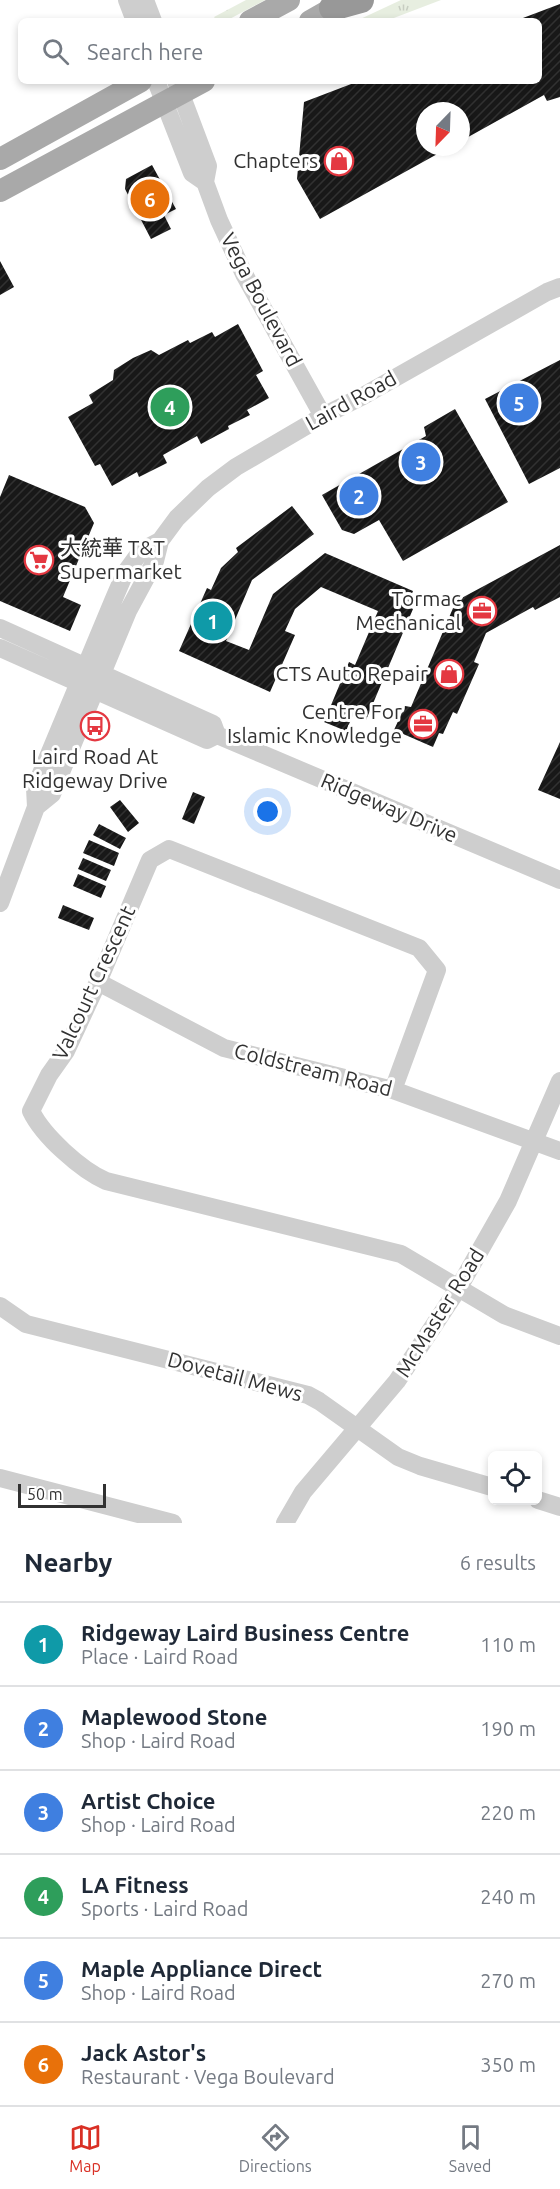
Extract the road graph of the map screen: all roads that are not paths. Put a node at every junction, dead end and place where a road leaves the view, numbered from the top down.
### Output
1 (127, 0) edge
2 (145, 0) edge
3 (289, 0) edge
4 (361, 0) edge
5 (340, 4) edge
6 (134, 18) edge
7 (152, 18) edge
8 (256, 18) edge
9 (314, 18) edge
10 (187, 84) edge
11 (165, 88) edge
12 (0, 159) edge
13 (0, 191) edge
14 (560, 287) edge
15 (323, 416) junction
16 (160, 541) junction
17 (0, 628) edge
18 (0, 648) edge
19 (85, 665) junction
20 (92, 682) junction
21 (560, 880) edge
22 (0, 903) edge
23 (98, 982) junction
24 (560, 1081) edge
25 (393, 1090) junction
26 (534, 1143) junction
27 (560, 1151) edge
28 (458, 1289) junction
29 (0, 1306) edge
30 (560, 1336) edge
31 (358, 1428) junction
32 (0, 1478) edge
33 (488, 1486) edge
34 (542, 1502) edge
35 (560, 1507) edge
36 (173, 1523) edge
37 (285, 1523) edge

1 - 6 street
2 - 7 street
3 - 8 main road
4 - 5 highway
5 - 9 main road
10 - 11 main road
11 - 12 main road
11 - 13 main road
11 - 15 street, Vega Boulevard
14 - 15 street, Laird Road
15 - 16 street, Laird Road
16 - 19 street, Laird Road
16 - 20 street, Laird Road
17 - 19 street
18 - 20 street, Ridgeway Drive
19 - 20 street, Laird Road
20 - 21 street, Ridgeway Drive
20 - 22 street, Laird Road
23 - 25 street, Coldstream Road
23 - 25 street, Valcourt Crescent
23 - 28 street, Valcourt Crescent
24 - 26 street, McMaster Road
25 - 26 street, Coldstream Road
26 - 27 street, Coldstream Road
26 - 28 street, McMaster Road
28 - 30 street
28 - 31 street, McMaster Road
29 - 31 street, Dovetail Mews
31 - 33 street, Dovetail Mews
31 - 37 street, McMaster Road
32 - 36 street
34 - 35 street

